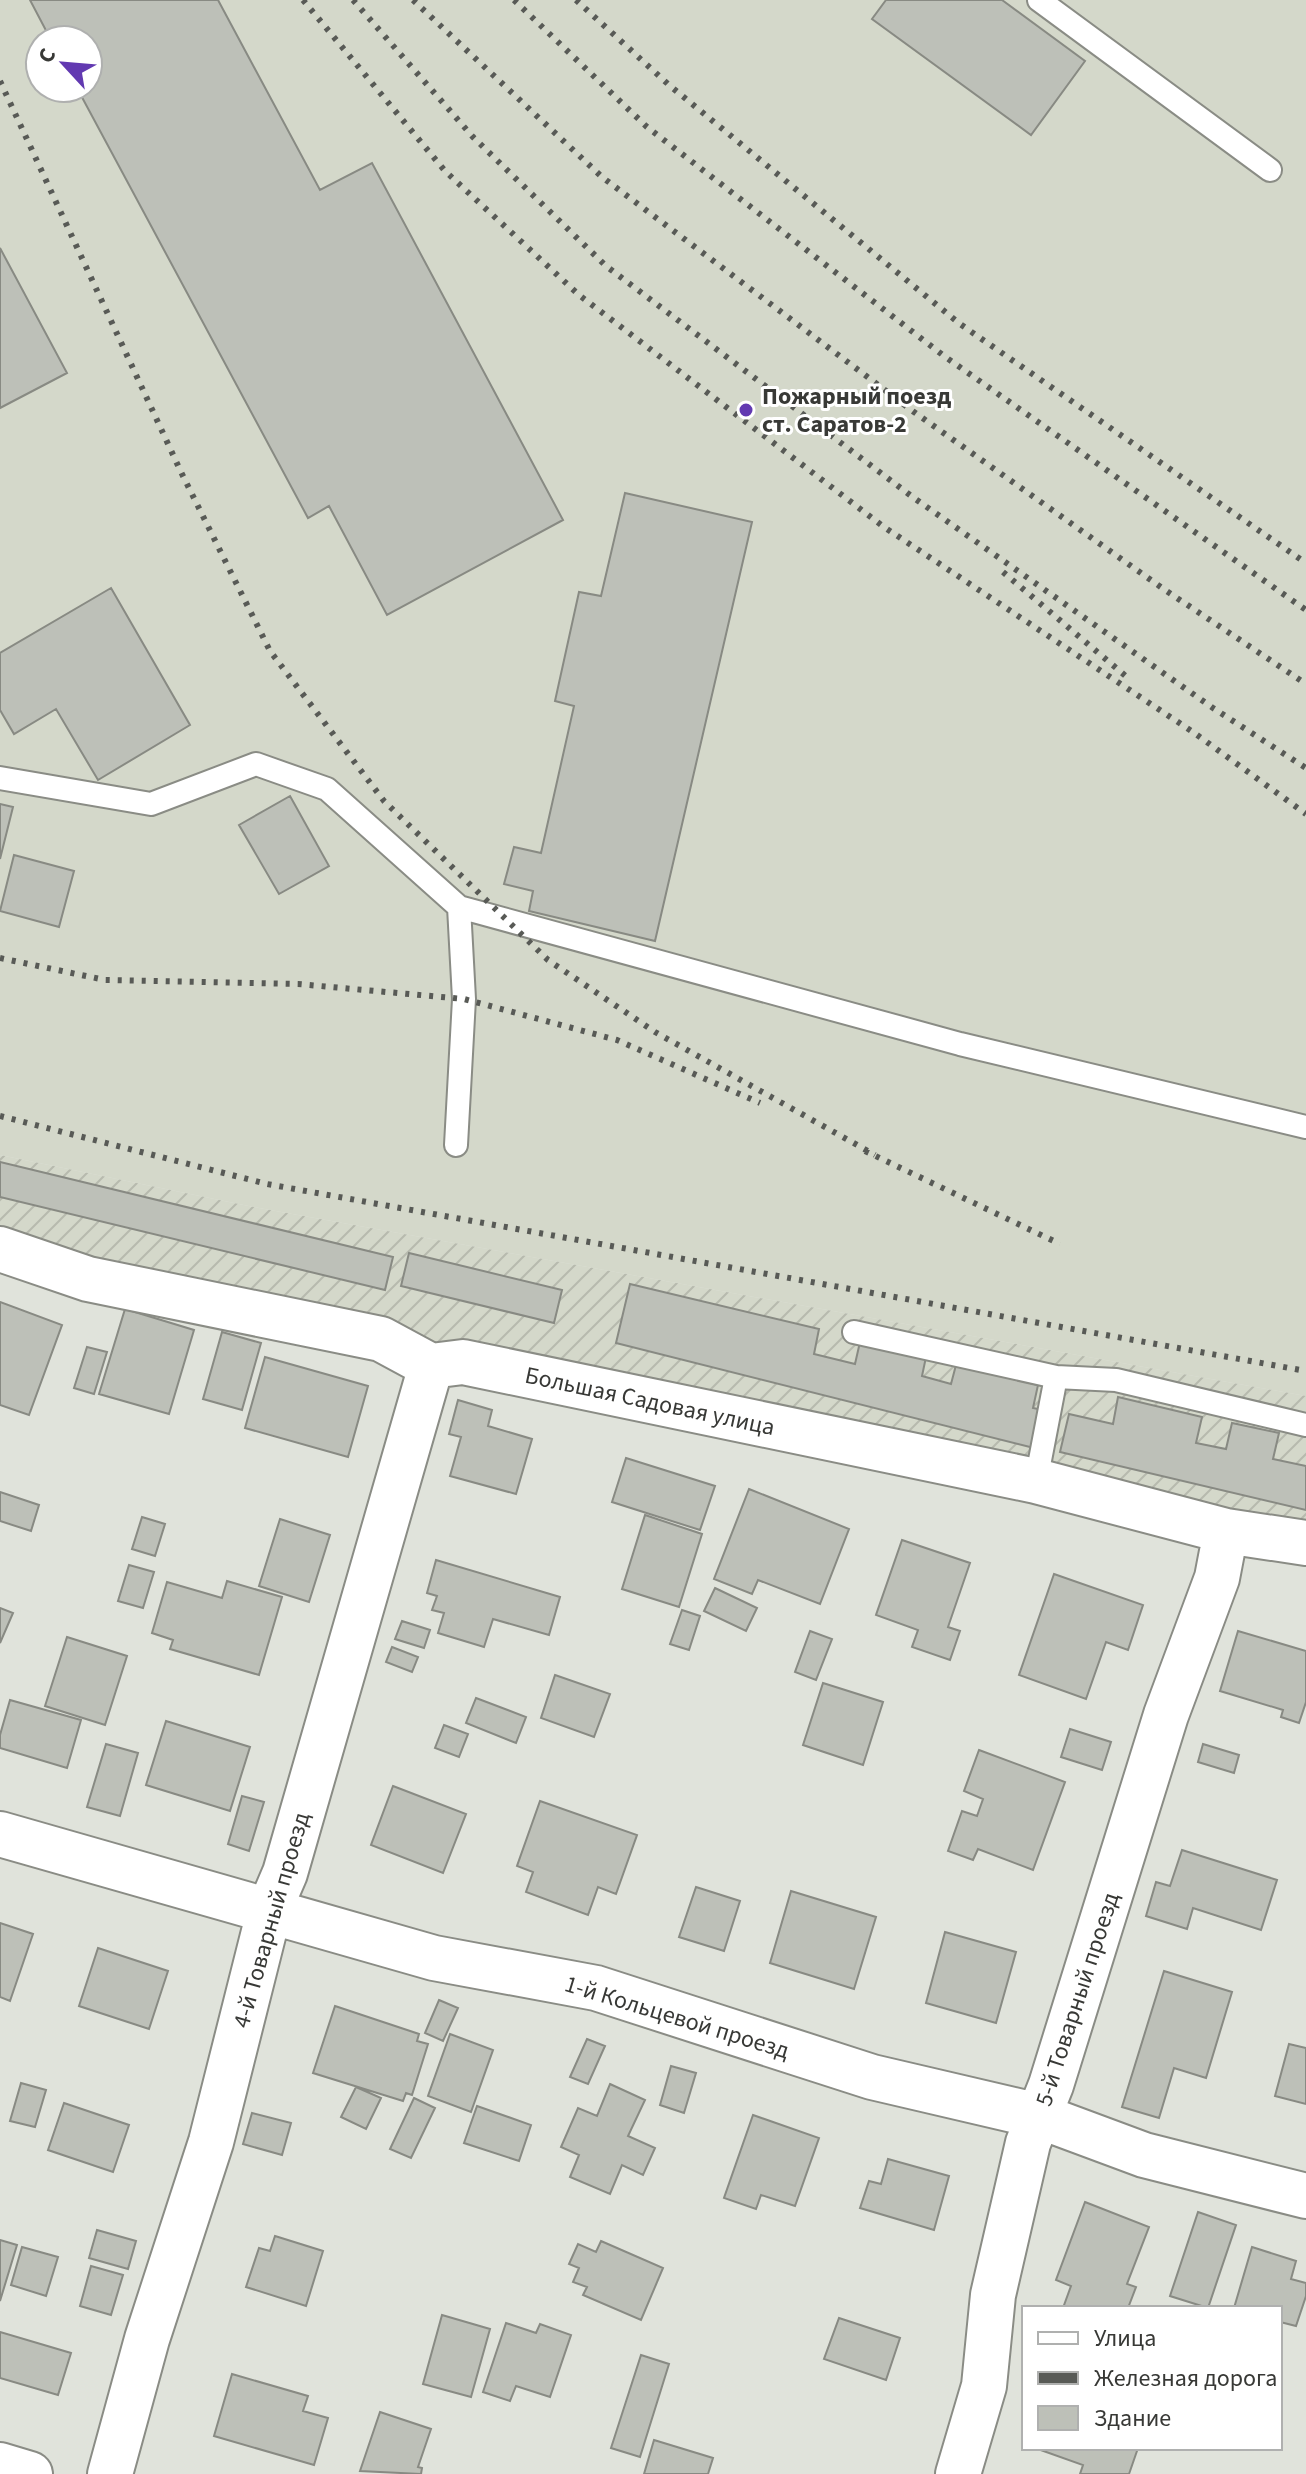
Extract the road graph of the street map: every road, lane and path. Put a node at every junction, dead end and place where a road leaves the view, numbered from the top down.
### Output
1 (1039, 0) edge
2 (1270, 170) dead end
3 (0, 778) edge
4 (459, 907) junction
5 (1306, 1127) edge
6 (456, 1145) dead end
7 (0, 1249) edge
8 (854, 1332) dead end
9 (431, 1366) junction
10 (1056, 1377) junction
11 (1306, 1425) edge
12 (1036, 1481) junction
13 (1226, 1531) junction
14 (1306, 1543) edge
15 (0, 1834) edge
16 (270, 1908) junction
17 (1039, 2116) junction
18 (1306, 2196) edge
19 (0, 2465) edge
20 (30, 2474) edge
21 (110, 2474) edge
22 (958, 2474) edge

1 - 2 lane
3 - 4 lane
4 - 5 lane
4 - 6 lane
7 - 9 street
8 - 10 lane
9 - 12 street, Большая Садовая улица
9 - 16 street, 4-й Товарный проезд
10 - 11 lane
10 - 12 lane
12 - 13 street, Большая Садовая улица
13 - 14 street, Большая Садовая улица
13 - 17 street, 5-й Товарный проезд
15 - 16 street, 1-й Кольцевой проезд
16 - 17 street, 1-й Кольцевой проезд
16 - 21 street, 4-й Товарный проезд
17 - 18 street, 1-й Кольцевой проезд
17 - 22 street, 5-й Товарный проезд
19 - 20 street

